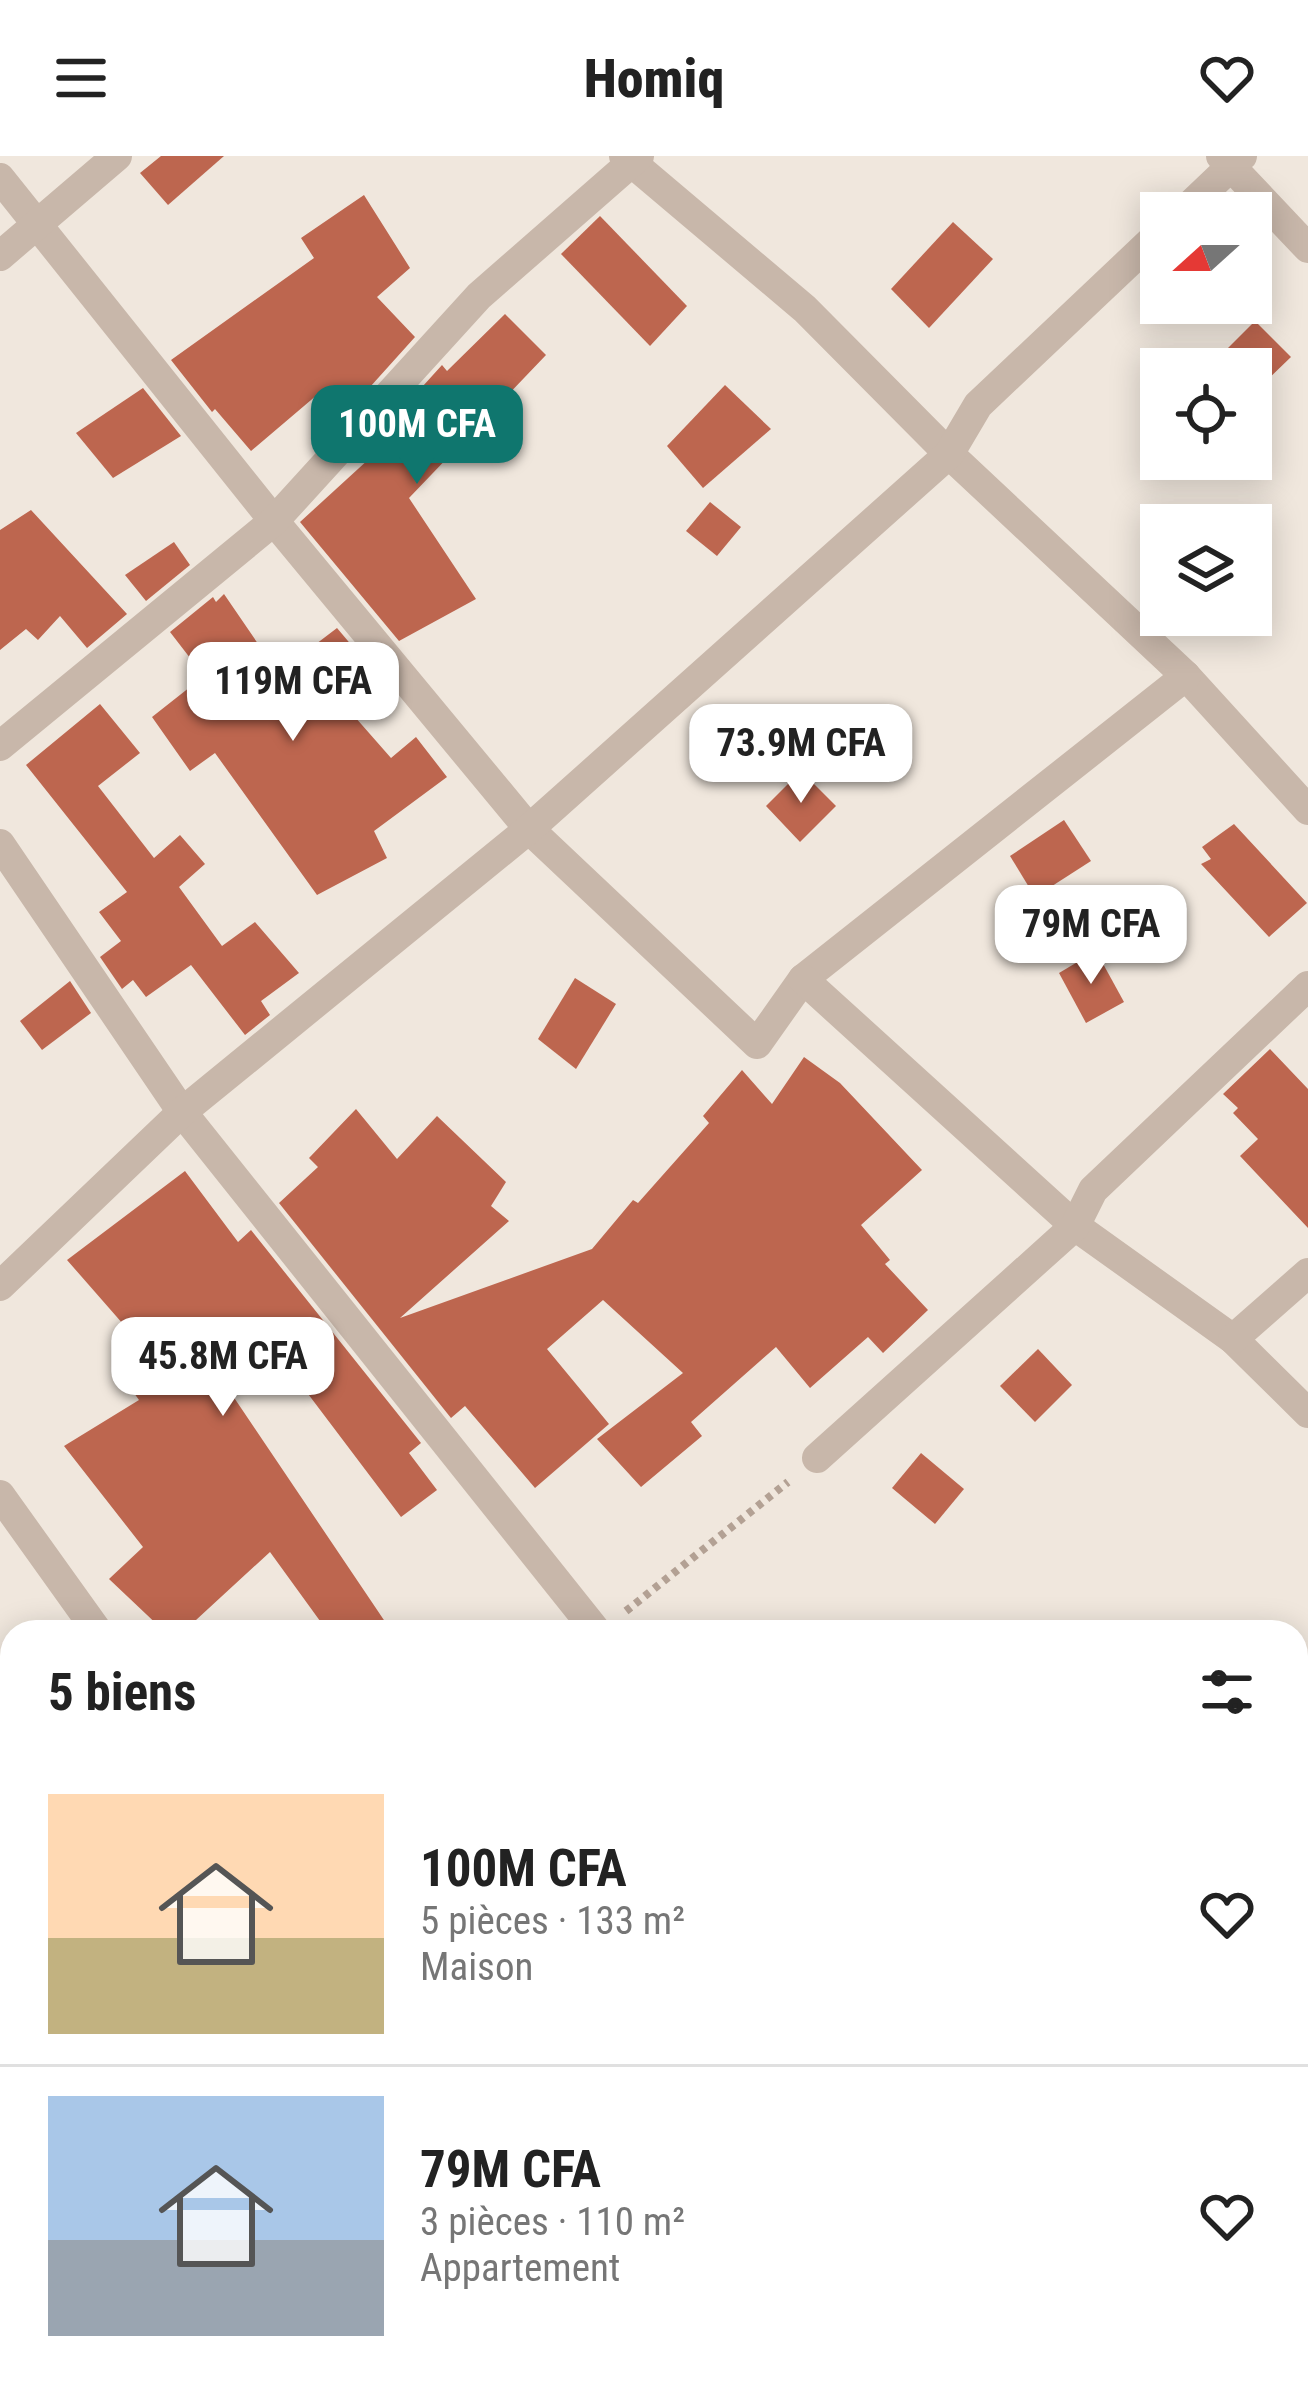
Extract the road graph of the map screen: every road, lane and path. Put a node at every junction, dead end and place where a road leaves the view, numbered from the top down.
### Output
1 (118, 156) edge
2 (632, 158) edge
3 (1231, 159) edge
4 (0, 178) edge
5 (1200, 192) edge
6 (36, 224) junction
7 (1308, 248) edge
8 (1140, 252) edge
9 (0, 256) edge
10 (949, 454) junction
11 (274, 521) junction
12 (1186, 676) junction
13 (0, 746) edge
14 (1308, 810) edge
15 (529, 829) junction
16 (0, 844) edge
17 (803, 979) junction
18 (1308, 986) edge
19 (182, 1112) junction
20 (1075, 1226) junction
21 (1308, 1273) edge
22 (0, 1286) edge
23 (1233, 1339) junction
24 (1308, 1413) edge
25 (817, 1458) joint
26 (0, 1496) edge
27 (89, 1620) edge
28 (604, 1620) edge
29 (614, 1620) edge

1 - 6 street
2 - 10 street
2 - 11 street
3 - 5 street
3 - 7 street
4 - 6 street
6 - 9 street
6 - 11 street
8 - 10 street
10 - 12 street
10 - 15 street
11 - 13 street
11 - 15 street
12 - 14 street
12 - 17 street
15 - 17 street
15 - 19 street
16 - 19 street
17 - 20 street
18 - 20 street
19 - 22 street
19 - 28 street
20 - 23 street
20 - 25 street
21 - 23 street
23 - 24 street
25 - 29 path
26 - 27 street

